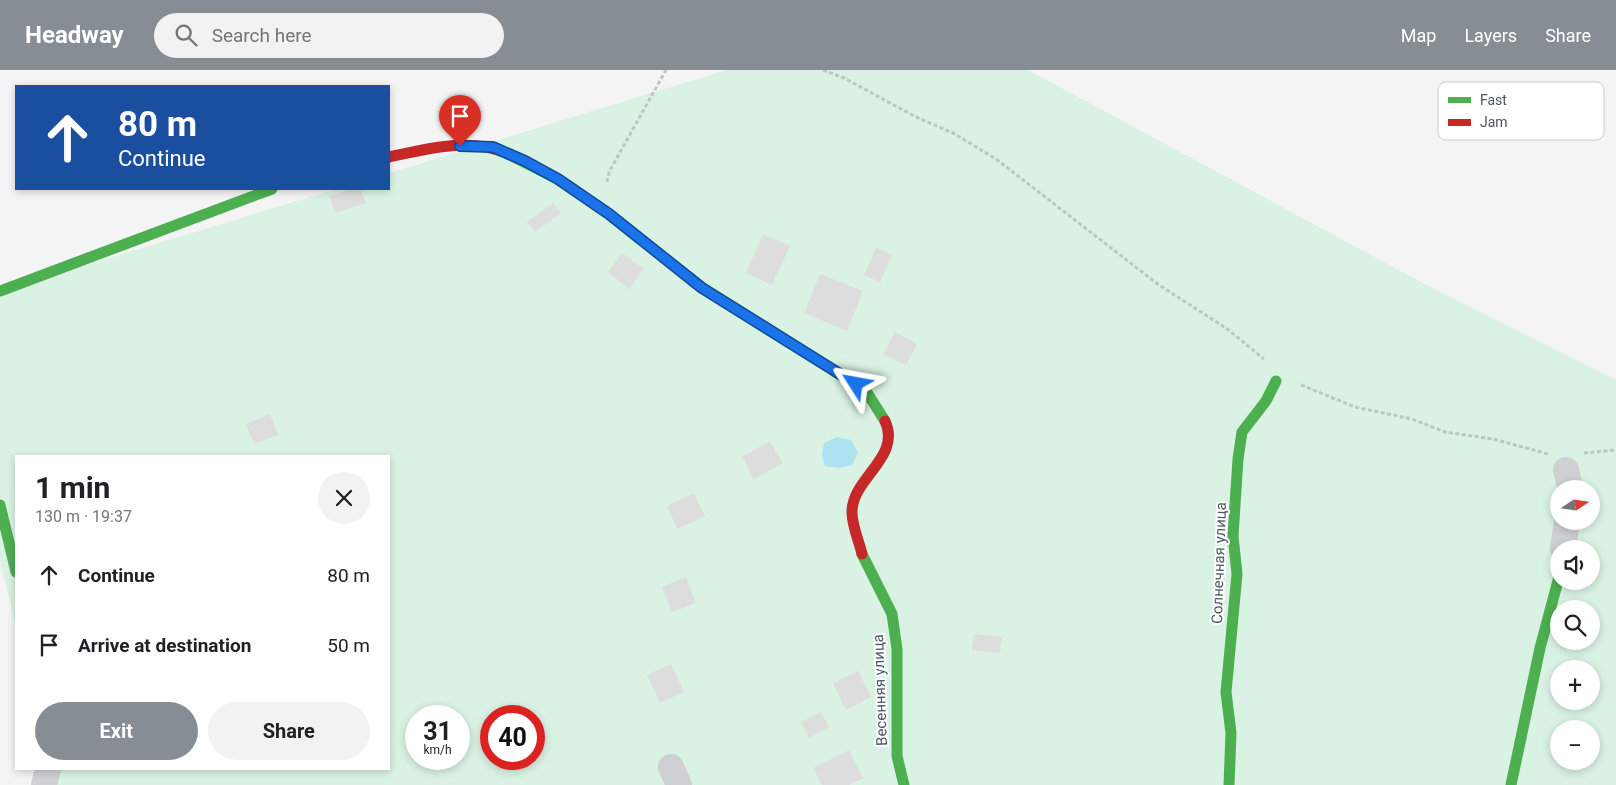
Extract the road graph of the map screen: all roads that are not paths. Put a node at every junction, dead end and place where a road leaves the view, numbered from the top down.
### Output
1 (390, 157) edge
2 (269, 190) edge
3 (0, 291) edge
4 (1276, 381) road end
5 (0, 506) edge
6 (15, 568) edge
7 (1556, 590) edge
8 (48, 770) edge
9 (44, 785) edge
10 (904, 785) edge
11 (1230, 785) edge
12 (1511, 785) edge

1 - 10 street, Весенняя улица
2 - 3 street
4 - 11 street, Солнечная улица
5 - 6 street
7 - 12 street
8 - 9 street

